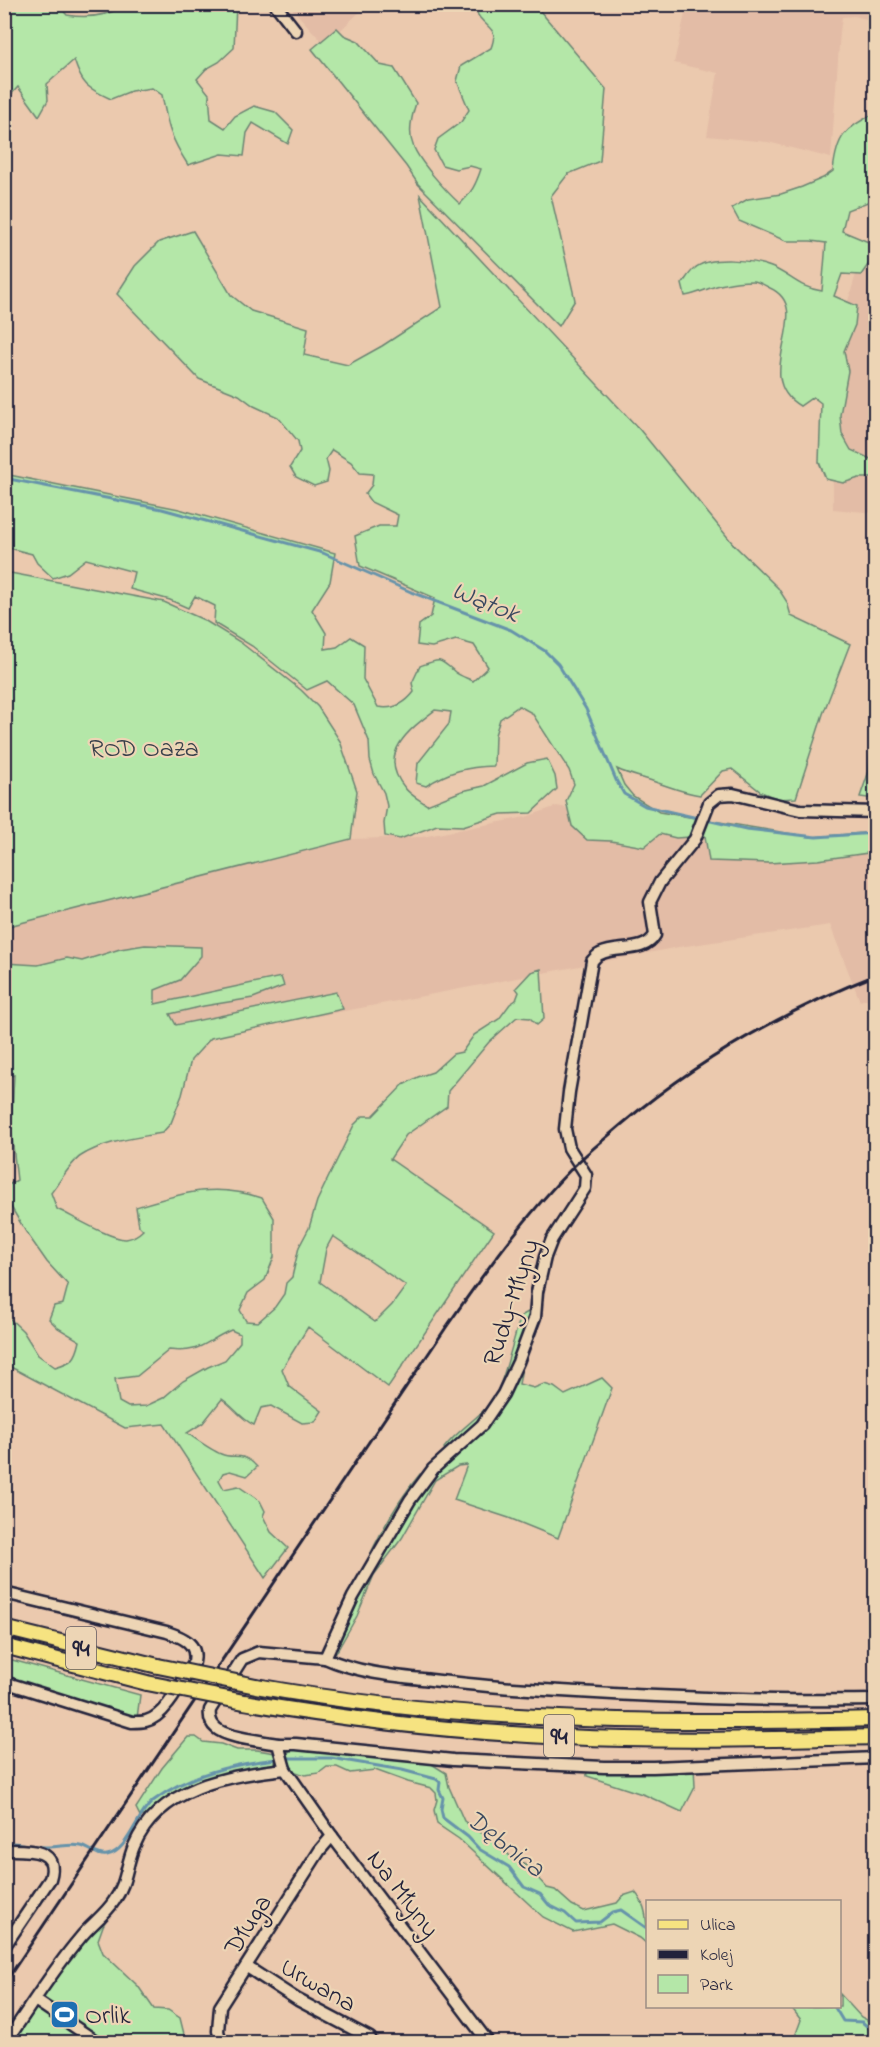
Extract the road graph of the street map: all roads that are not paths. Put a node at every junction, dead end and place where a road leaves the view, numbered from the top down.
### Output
1 (275, 4) edge
2 (296, 31) dead end
3 (876, 812) edge
4 (4, 1593) edge
5 (4, 1628) edge
6 (4, 1646) edge
7 (325, 1658) junction
8 (4, 1682) edge
9 (876, 1700) edge
10 (876, 1719) edge
11 (876, 1737) edge
12 (278, 1744) junction
13 (876, 1758) edge
14 (285, 1769) junction
15 (332, 1836) junction
16 (4, 1850) edge
17 (4, 1947) edge
18 (247, 1967) junction
19 (35, 2000) junction
20 (370, 2038) dead end
21 (6, 2043) edge
22 (97, 2043) edge
23 (221, 2043) edge
24 (489, 2043) edge

1 - 2 street
3 - 7 street, Rudy-Młyny
4 - 8 street
5 - 10 main road, 94, bridge
6 - 11 main road, 94, bridge
7 - 9 street
7 - 12 street
12 - 13 street
12 - 14 street
14 - 15 street, Na Młyny
14 - 19 street
15 - 18 street, Długa
15 - 24 street, Na Młyny
16 - 17 street
18 - 20 street, Urwana
18 - 23 street, Długa
19 - 21 street
19 - 22 street

